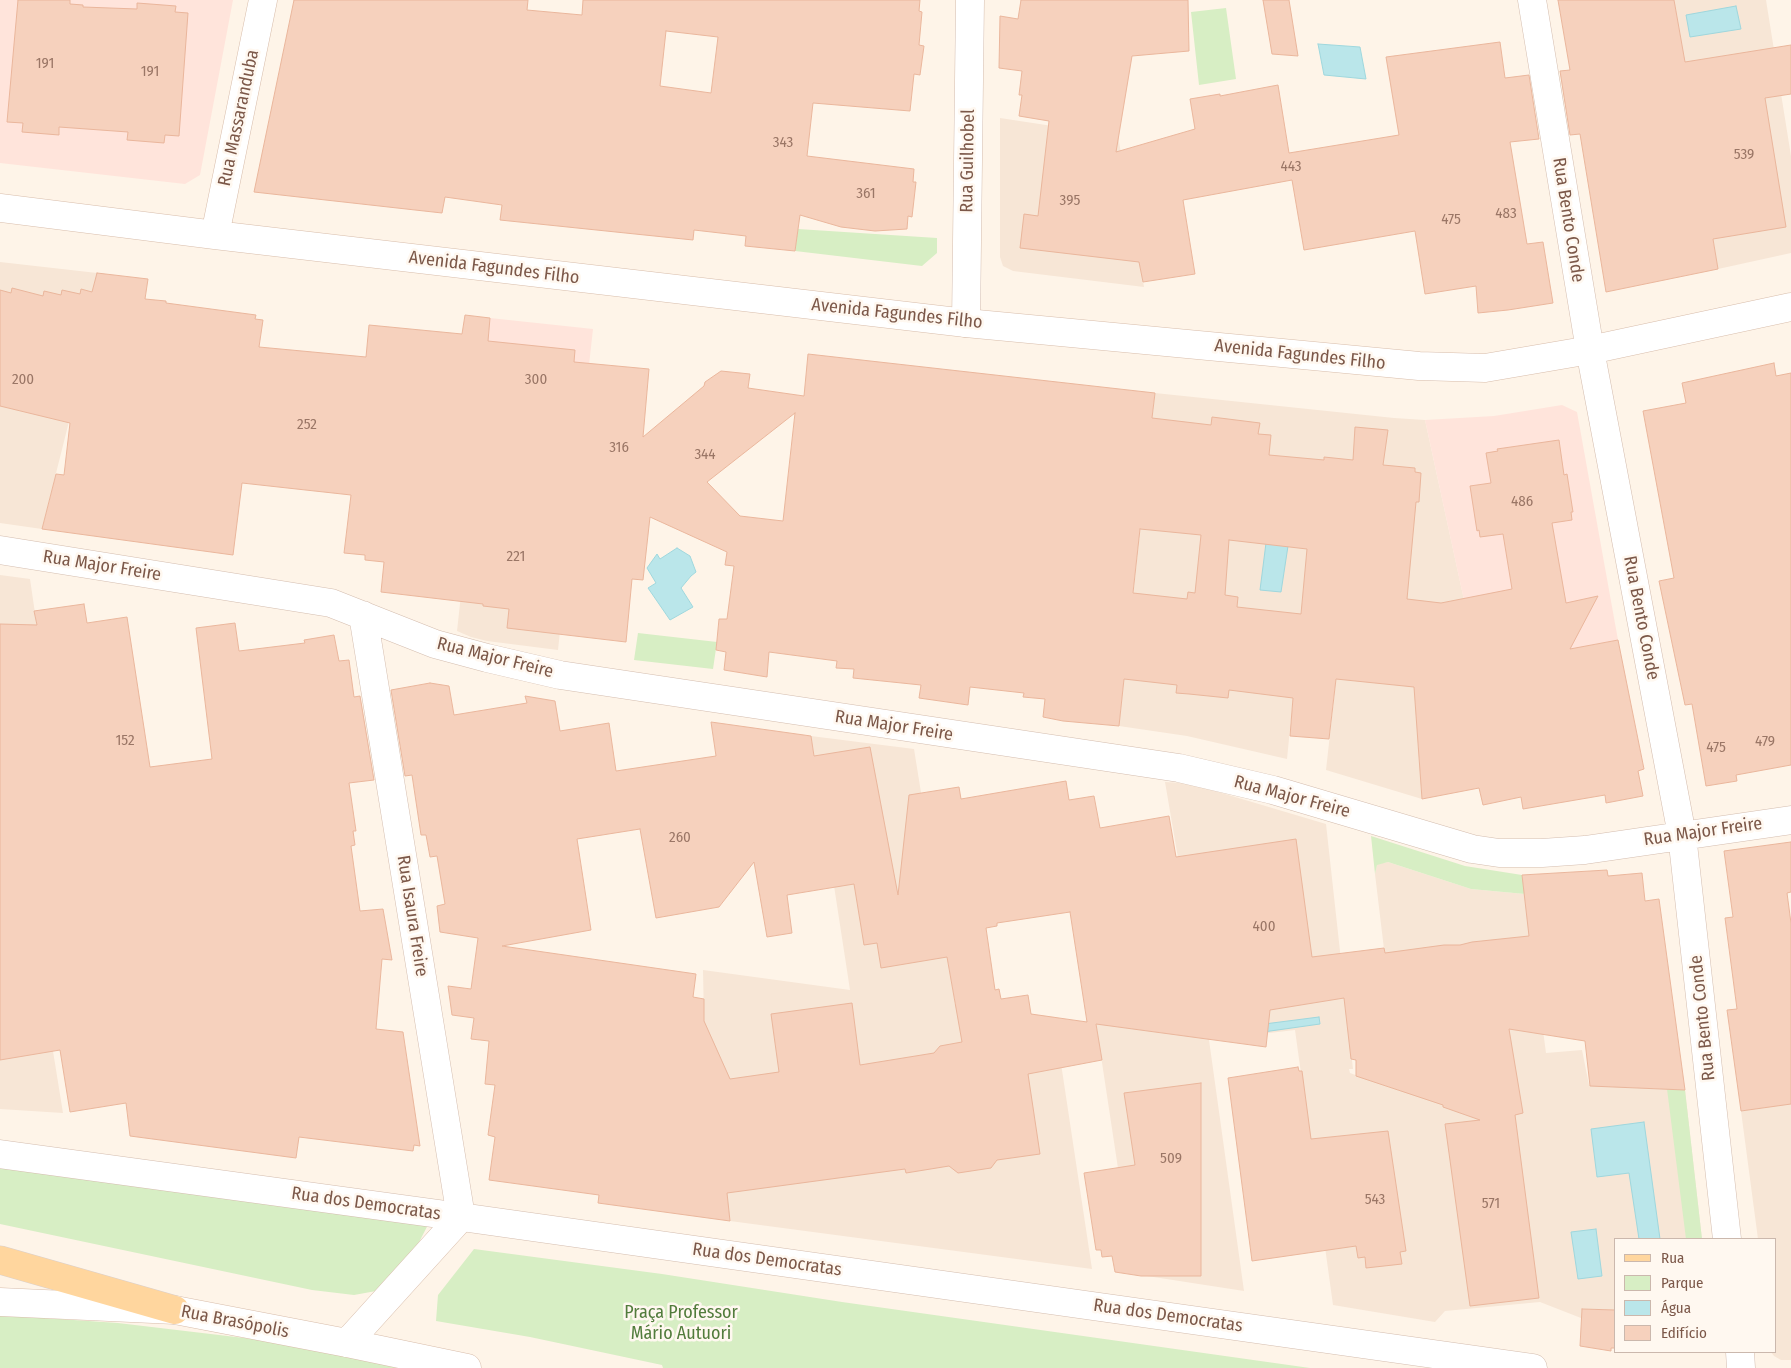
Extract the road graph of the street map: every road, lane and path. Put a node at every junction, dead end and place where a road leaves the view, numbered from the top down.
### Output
1 (263, 0) edge
2 (970, 0) edge
3 (1532, 0) edge
4 (0, 208) edge
5 (215, 236) junction
6 (1791, 307) edge
7 (966, 322) junction
8 (1590, 350) junction
9 (0, 550) edge
10 (363, 615) junction
11 (1791, 820) edge
12 (1682, 835) junction
13 (0, 1154) edge
14 (461, 1217) junction
15 (1727, 1238) edge
16 (0, 1260) edge
17 (0, 1302) edge
18 (175, 1310) junction
19 (347, 1343) junction
20 (1740, 1353) edge
21 (467, 1368) edge
22 (1533, 1368) edge
23 (1741, 1368) edge

1 - 5 street, Rua Massaranduba
2 - 7 street, Rua Guilhobel
3 - 8 street, Rua Bento Conde
4 - 5 street, Avenida Fagundes Filho
5 - 7 street, Avenida Fagundes Filho
6 - 8 street, Avenida Fagundes Filho
7 - 8 street, Avenida Fagundes Filho
8 - 12 street, Rua Bento Conde
9 - 10 street, Rua Major Freire
10 - 12 street, Rua Major Freire
10 - 14 street, Rua Isaura Freire
11 - 12 street, Rua Major Freire
12 - 15 street, Rua Bento Conde
13 - 14 street, Rua dos Democratas
14 - 19 street
14 - 22 street, Rua dos Democratas
16 - 18 main road
17 - 18 street, Rua Brasópolis
18 - 19 street, Rua Brasópolis
19 - 21 street, Rua Brasópolis
20 - 23 street

